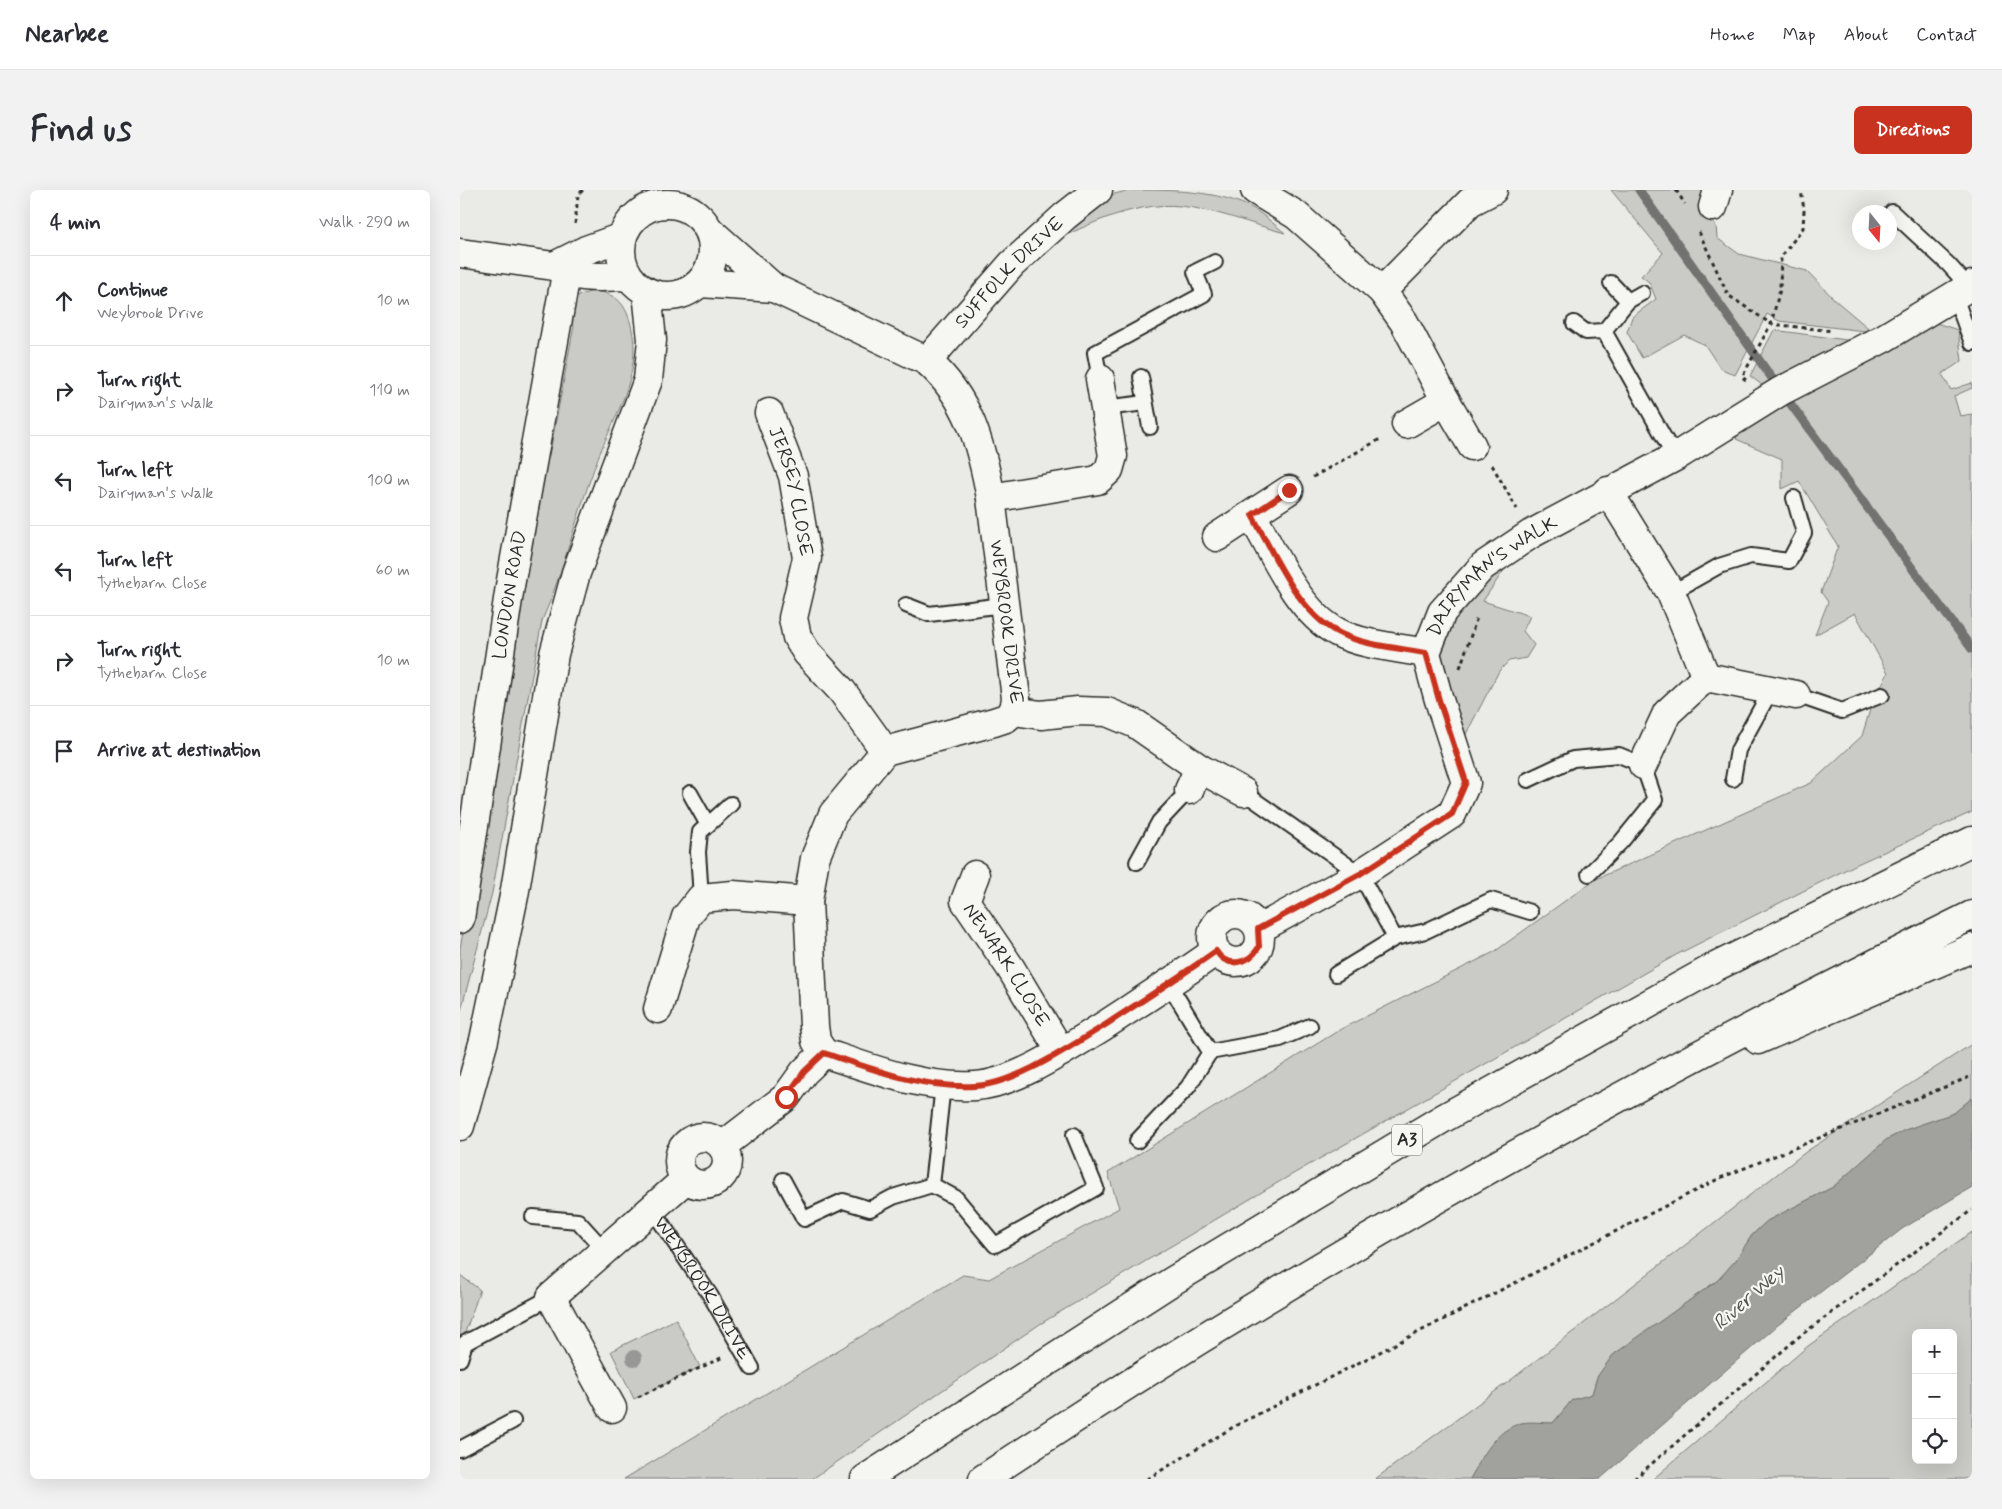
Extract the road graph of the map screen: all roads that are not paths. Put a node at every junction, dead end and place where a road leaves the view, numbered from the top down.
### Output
1 (635, 190) edge
2 (1098, 190) edge
3 (1255, 190) edge
4 (1493, 190) edge
5 (678, 198) edge
6 (1897, 217) edge
7 (626, 229) junction
8 (709, 230) junction
9 (460, 254) edge
10 (1215, 262) dead end
11 (560, 270) junction
12 (1611, 282) dead end
13 (700, 283) junction
14 (637, 284) junction
15 (774, 288) junction
16 (1965, 289) edge
17 (1382, 291) junction
18 (1642, 293) dead end
19 (1628, 301) junction
20 (1574, 324) dead end
21 (1604, 331) junction
22 (1972, 343) edge
23 (928, 361) junction
24 (1141, 377) dead end
25 (1100, 379) joint
26 (1446, 401) junction
27 (1145, 403) junction
28 (1105, 408) junction
29 (769, 413) dead end
30 (1406, 424) road end
31 (1150, 428) dead end
32 (1472, 446) road end
33 (1675, 457) junction
34 (1289, 490) road end
35 (1608, 491) junction
36 (991, 498) junction
37 (1794, 498) dead end
38 (1252, 515) junction
39 (1217, 537) dead end
40 (1670, 593) junction
41 (906, 605) dead end
42 (1004, 605) junction
43 (1426, 653) junction
44 (1706, 677) junction
45 (1784, 693) junction
46 (1882, 695) dead end
47 (1014, 711) junction
48 (885, 751) junction
49 (1643, 765) junction
50 (1194, 779) junction
51 (1733, 779) dead end
52 (1528, 780) dead end
53 (1244, 792) joint
54 (690, 793) dead end
55 (731, 804) dead end
56 (708, 825) junction
57 (1972, 841) edge
58 (1137, 862) dead end
59 (1360, 874) junction
60 (1589, 874) dead end
61 (975, 875) dead end
62 (701, 898) junction
63 (808, 901) junction
64 (1530, 912) dead end
65 (1972, 915) edge
66 (460, 919) edge
67 (1395, 938) junction
68 (1972, 948) edge
69 (1336, 974) dead end
70 (1169, 984) junction
71 (658, 1009) dead end
72 (1310, 1026) dead end
73 (1061, 1052) junction
74 (1210, 1052) junction
75 (824, 1053) junction
76 (943, 1085) junction
77 (1597, 1110) junction
78 (460, 1126) edge
79 (1074, 1135) dead end
80 (1137, 1141) dead end
81 (722, 1146) junction
82 (686, 1179) junction
83 (783, 1180) dead end
84 (932, 1185) junction
85 (652, 1209) junction
86 (532, 1217) dead end
87 (605, 1250) junction
88 (551, 1297) junction
89 (460, 1359) edge
90 (752, 1368) dead end
91 (612, 1408) road end
92 (513, 1421) dead end
93 (460, 1449) edge
94 (865, 1479) edge
95 (983, 1479) edge

1 - 7 main road
2 - 23 main road, SUFFOLK DRIVE
3 - 17 main road
4 - 17 main road
5 - 7 main road
5 - 8 main road
6 - 16 lane
7 - 11 main road
7 - 14 main road
8 - 13 main road
8 - 15 main road, WEYBROOK DRIVE
9 - 11 main road
10 - 25 lane
11 - 14 main road
11 - 66 main road, LONDON ROAD
12 - 19 lane
13 - 14 main road
13 - 15 main road, WEYBROOK DRIVE
14 - 78 main road
15 - 23 main road, WEYBROOK DRIVE
16 - 22 lane
16 - 33 main road, DAIRYMAN'S WALK
17 - 26 main road
18 - 19 lane
19 - 21 lane
20 - 21 lane
21 - 33 lane
23 - 36 main road, WEYBROOK DRIVE
24 - 27 lane
25 - 28 main road
26 - 30 main road
26 - 32 main road
27 - 28 lane
27 - 31 lane
28 - 36 main road
29 - 48 main road, JERSEY CLOSE
33 - 35 main road, DAIRYMAN'S WALK
34 - 38 main road
35 - 40 main road
35 - 43 main road, DAIRYMAN'S WALK
36 - 42 main road, WEYBROOK DRIVE
37 - 40 lane
38 - 39 main road
38 - 43 main road
40 - 44 main road
41 - 42 lane
42 - 47 main road, WEYBROOK DRIVE
43 - 59 main road, DAIRYMAN'S WALK
44 - 45 main road
44 - 49 main road
45 - 46 lane
45 - 51 lane
47 - 48 main road, WEYBROOK DRIVE
47 - 50 main road
48 - 63 main road
49 - 52 lane
49 - 60 lane
50 - 53 main road
50 - 58 lane
53 - 59 lane
54 - 56 lane
55 - 56 lane
56 - 62 lane
57 - 94 main road, A3
59 - 67 lane
59 - 70 main road, DAIRYMAN'S WALK
61 - 73 main road, NEWARK CLOSE
62 - 63 main road
62 - 71 main road
63 - 75 main road
64 - 67 lane
65 - 77 main road
67 - 69 lane
68 - 77 main road
70 - 73 main road, DAIRYMAN'S WALK
70 - 74 lane
72 - 74 lane
73 - 76 main road, DAIRYMAN'S WALK
74 - 80 lane
75 - 76 main road, DAIRYMAN'S WALK
75 - 81 main road
76 - 84 lane
77 - 95 main road
79 - 84 lane
81 - 82 main road
81 - 82 main road
82 - 85 main road, WEYBROOK DRIVE
83 - 84 lane
85 - 87 main road, WEYBROOK DRIVE
85 - 90 lane, WEYBROOK DRIVE
86 - 87 lane
87 - 88 main road, WEYBROOK DRIVE
88 - 89 lane
88 - 91 main road
92 - 93 lane

